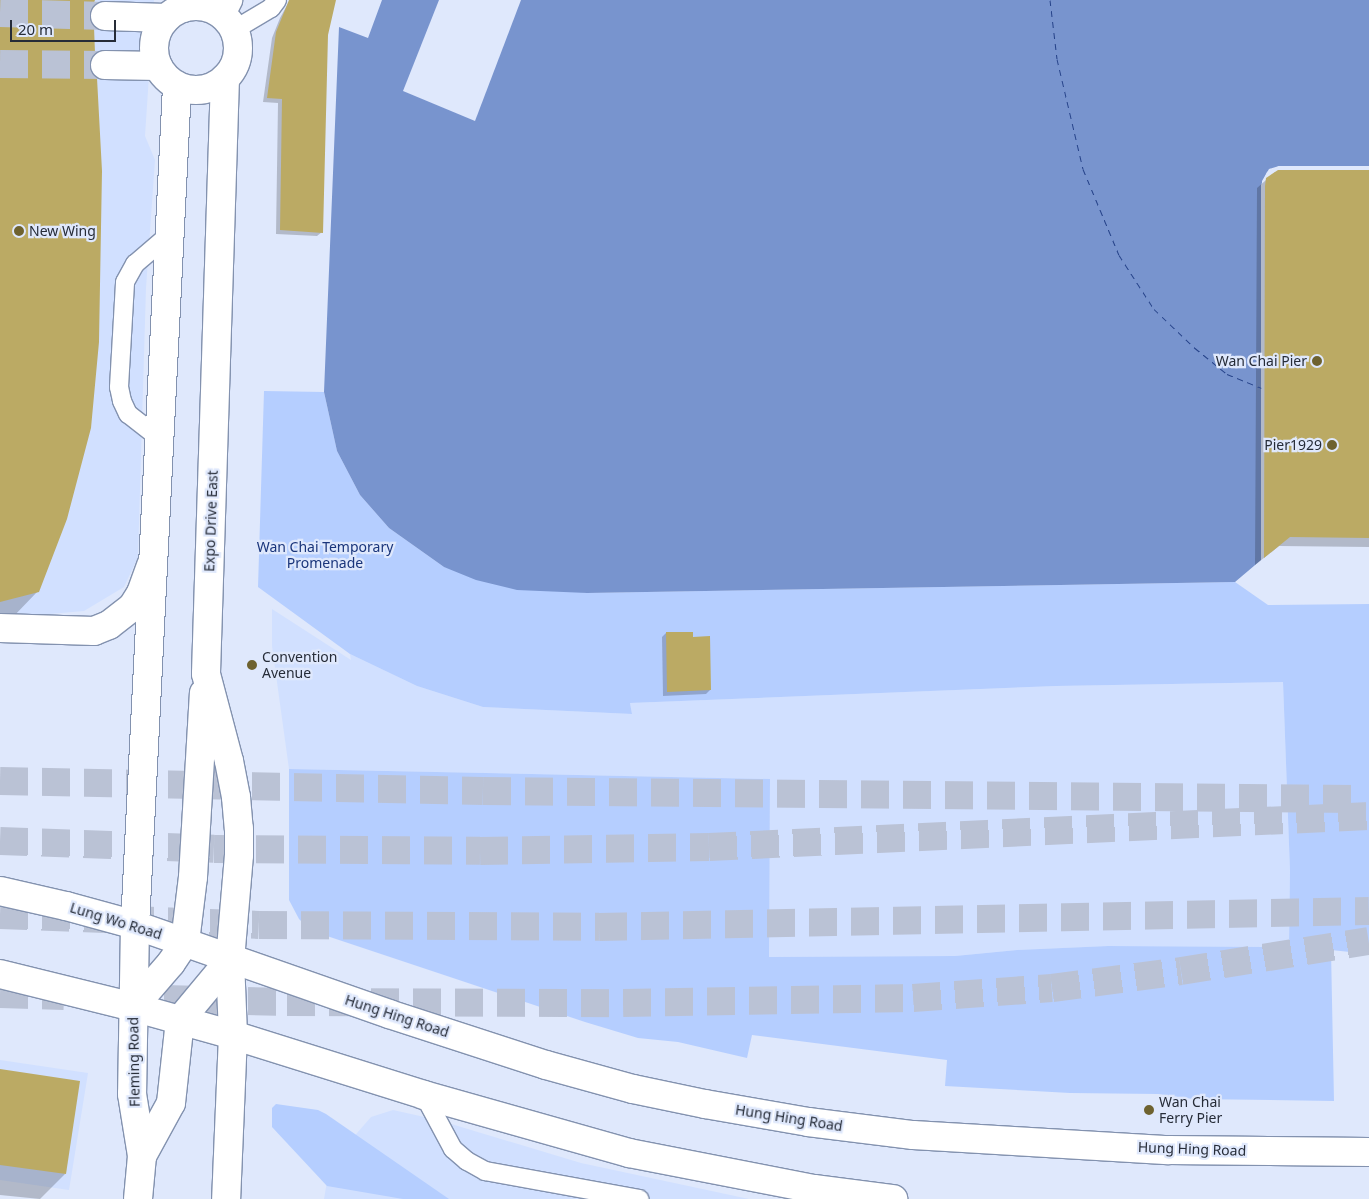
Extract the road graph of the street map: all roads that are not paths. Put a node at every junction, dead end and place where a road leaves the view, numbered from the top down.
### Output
1 (277, 0) edge
2 (177, 9) edge
3 (222, 11) edge
4 (105, 16) tunnel mouth
5 (105, 65) tunnel mouth
6 (158, 66) junction
7 (225, 78) junction
8 (177, 86) junction
9 (170, 234) junction
10 (159, 438) junction
11 (153, 560) junction
12 (0, 628) edge
13 (206, 674) junction
14 (0, 891) edge
15 (135, 925) junction
16 (185, 942) junction
17 (230, 960) junction
18 (0, 974) edge
19 (133, 1007) junction
20 (180, 1020) junction
21 (233, 1035) junction
22 (424, 1095) junction
23 (1369, 1152) edge
24 (142, 1156) junction
25 (818, 1194) edge
26 (596, 1196) edge
27 (633, 1198) edge
28 (138, 1199) edge
29 (226, 1199) edge
30 (893, 1199) edge

1 - 3 lane
2 - 3 main road
2 - 4 main road
2 - 6 main road
3 - 7 main road, Expo Drive East
5 - 6 main road
6 - 8 main road
7 - 8 main road
7 - 13 main road, Expo Drive East
8 - 9 main road
9 - 10 main road
9 - 10 lane
10 - 11 main road
11 - 12 main road
11 - 15 main road
13 - 16 main road
13 - 17 main road, Expo Drive East
14 - 15 main road, Lung Wo Road
15 - 16 main road, Lung Wo Road
15 - 19 main road, Fleming Road
16 - 17 main road, Lung Wo Road
16 - 19 main road
17 - 20 main road
17 - 21 main road
17 - 23 main road, Hung Hing Road
18 - 19 main road
19 - 20 main road
19 - 24 main road, Fleming Road
20 - 21 main road
20 - 24 main road
21 - 22 main road
21 - 29 main road
22 - 25 main road
22 - 26 lane
24 - 28 main road, Fleming Road
25 - 30 main road
26 - 27 lane

